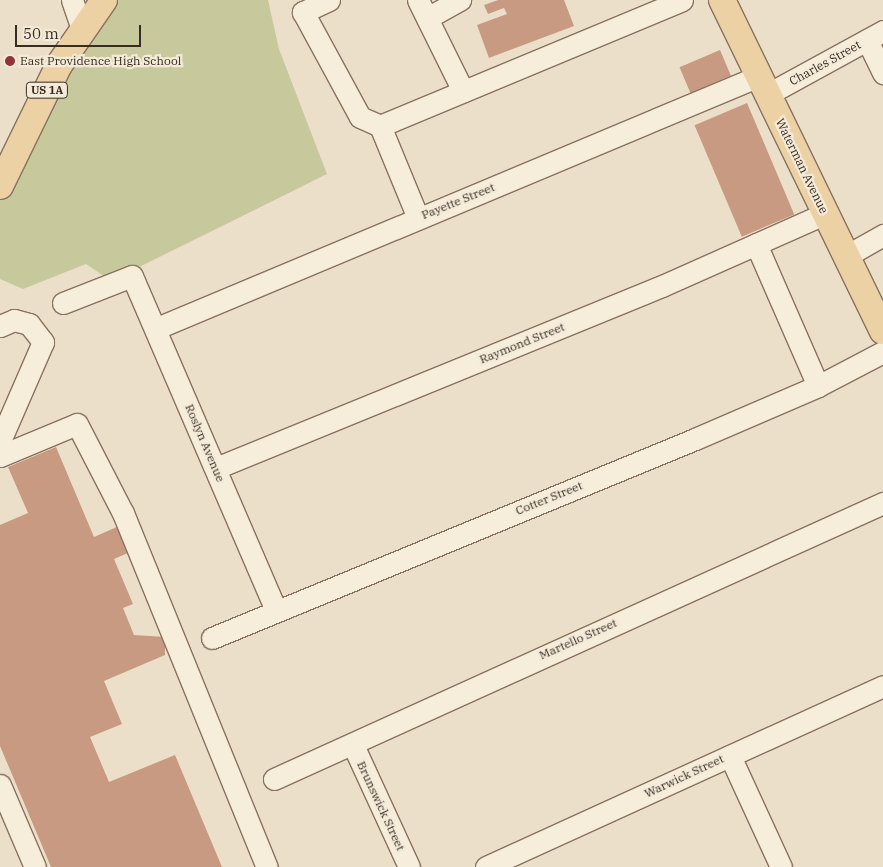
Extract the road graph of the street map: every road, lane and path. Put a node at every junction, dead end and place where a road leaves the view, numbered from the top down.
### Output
1 (72, 0) edge
2 (104, 0) edge
3 (329, 0) edge
4 (460, 0) edge
5 (682, 0) edge
6 (722, 0) edge
7 (423, 9) edge
8 (82, 29) junction
9 (875, 36) edge
10 (883, 73) edge
11 (763, 85) junction
12 (463, 91) junction
13 (380, 126) junction
14 (3, 173) edge
15 (826, 213) junction
16 (418, 218) junction
17 (883, 235) edge
18 (756, 244) junction
19 (846, 256) junction
20 (63, 303) dead end
21 (0, 326) edge
22 (157, 328) junction
23 (883, 331) edge
24 (883, 352) edge
25 (818, 386) junction
26 (0, 441) edge
27 (0, 456) edge
28 (216, 468) junction
29 (883, 503) edge
30 (276, 611) junction
31 (212, 638) dead end
32 (883, 686) edge
33 (353, 745) junction
34 (730, 756) junction
35 (274, 779) dead end
36 (0, 785) edge
37 (35, 867) edge
38 (267, 867) edge
39 (409, 867) edge
40 (486, 867) edge
41 (780, 867) edge

1 - 8 street
2 - 8 main road, US 1A
3 - 13 street
4 - 7 street
5 - 12 street
6 - 11 main road, Waterman Avenue
7 - 12 street
8 - 14 main road, US 1A
9 - 10 street
9 - 11 street, Charles Street
11 - 15 main road, Waterman Avenue
11 - 16 street, Payette Street
12 - 13 street
13 - 16 street
15 - 18 street, Raymond Street
15 - 19 main road, Waterman Avenue
16 - 22 street, Payette Street
17 - 19 street
18 - 25 street
18 - 28 street, Raymond Street
19 - 23 main road, Waterman Avenue
20 - 22 street, Roslyn Avenue
21 - 26 street
22 - 28 street, Roslyn Avenue
24 - 25 street, Cotter Street
25 - 30 street, Cotter Street
27 - 38 street
28 - 30 street, Roslyn Avenue
29 - 33 street, Martello Street
30 - 31 street, Cotter Street
32 - 34 street, Warwick Street
33 - 35 street, Martello Street
33 - 39 street, Brunswick Street
34 - 40 street, Warwick Street
34 - 41 street
36 - 37 street

